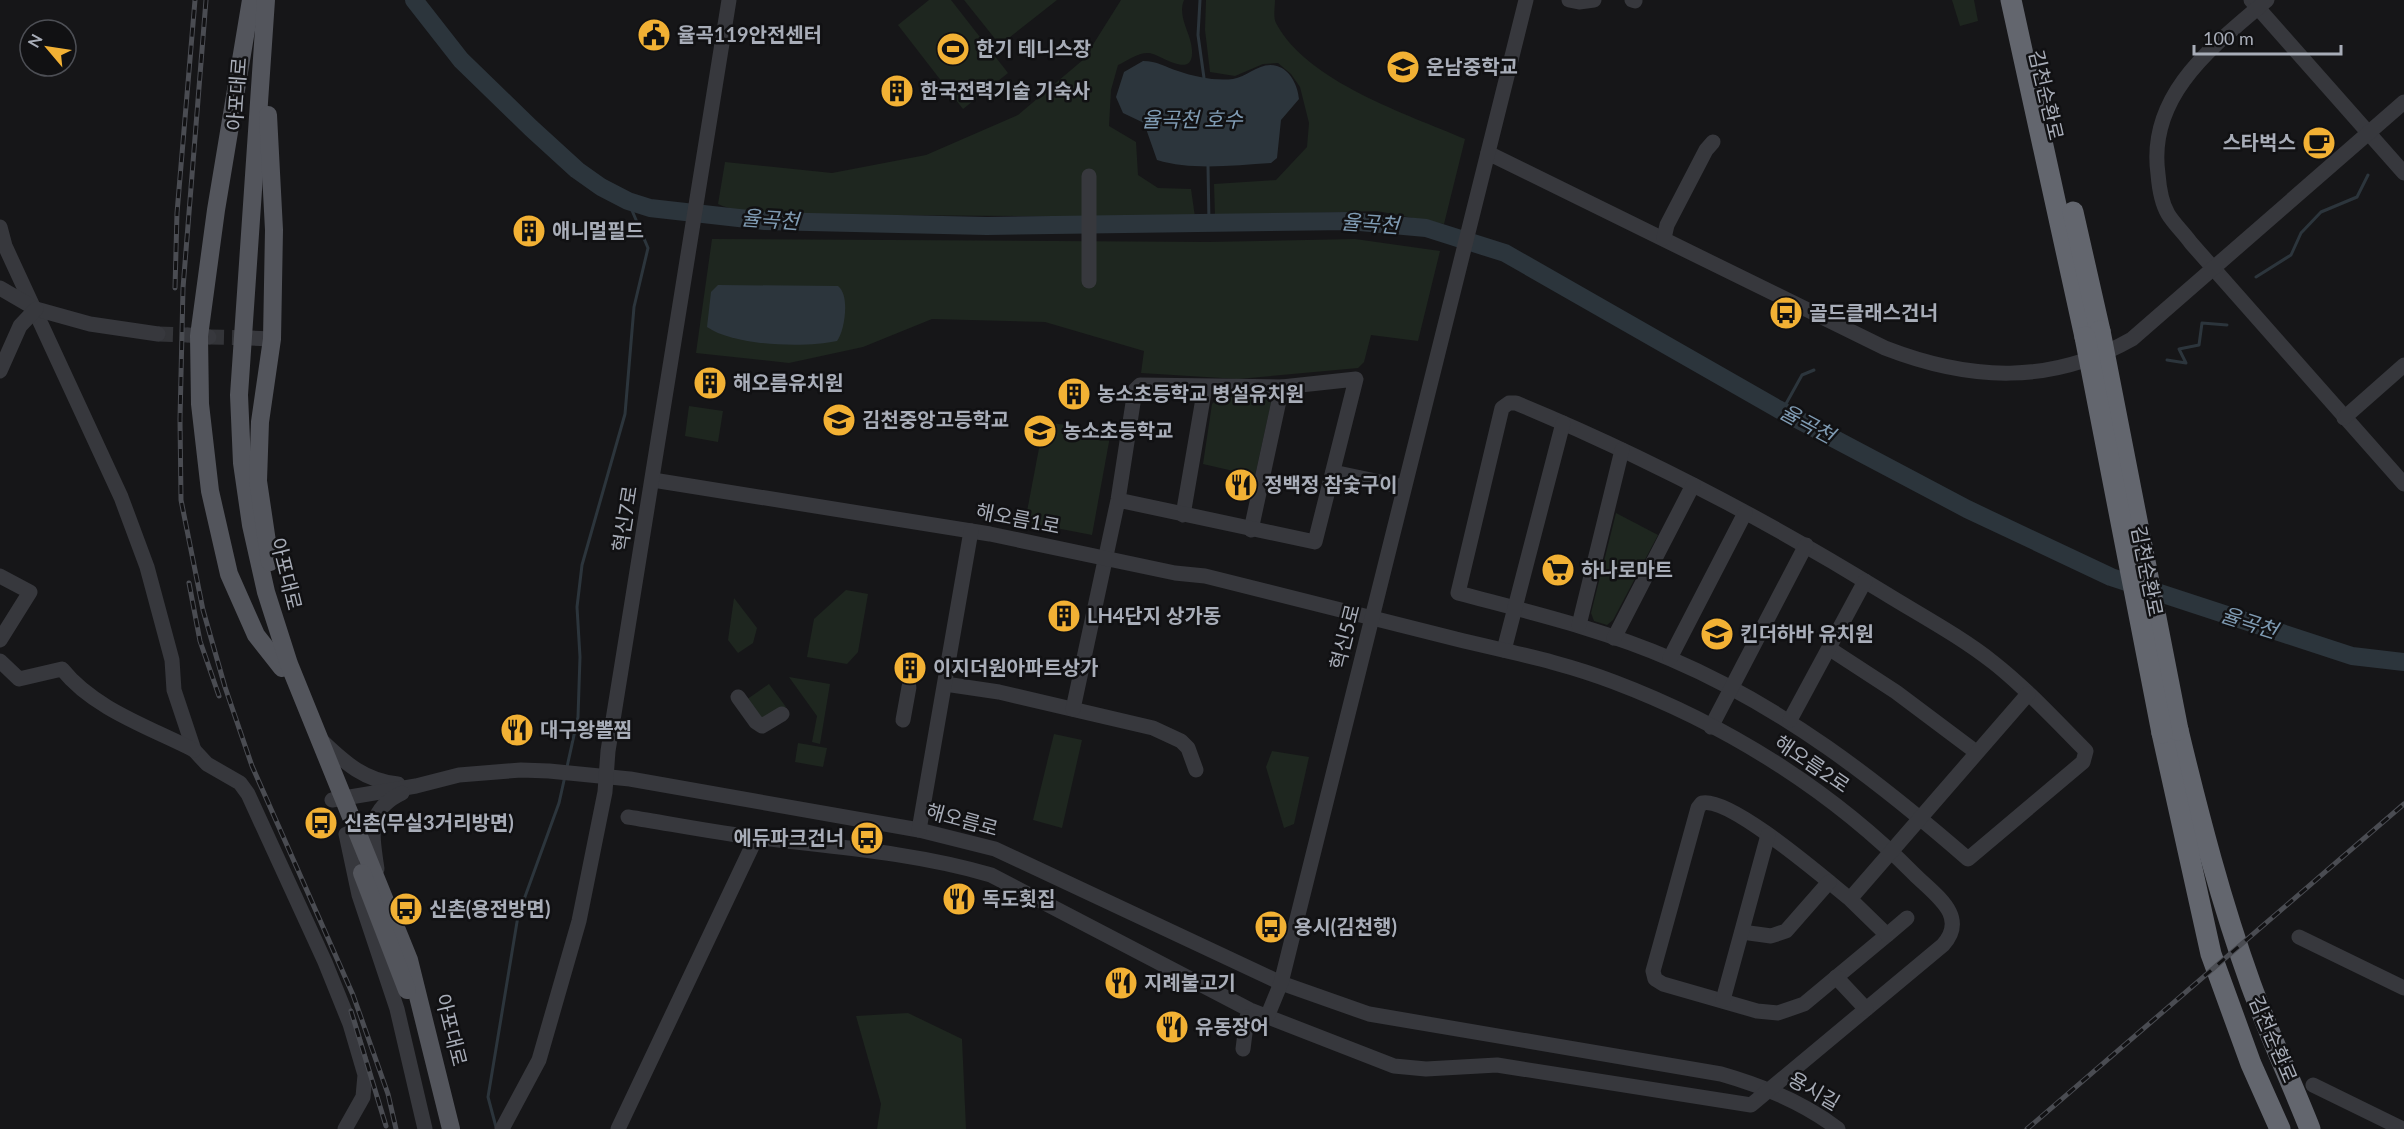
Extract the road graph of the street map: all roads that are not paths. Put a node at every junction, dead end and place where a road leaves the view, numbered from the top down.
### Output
1 (251, 0) edge
2 (257, 0) edge
3 (266, 0) edge
4 (729, 0) edge
5 (1526, 0) edge
6 (1569, 0) edge
7 (1594, 0) edge
8 (2011, 0) edge
9 (2025, 0) edge
10 (2259, 2) edge
11 (2404, 102) edge
12 (2368, 133) junction
13 (1713, 142) dead end
14 (1488, 153) junction
15 (2404, 173) edge
16 (1089, 176) dead end
17 (0, 227) edge
18 (1664, 238) junction
19 (2214, 270) junction
20 (1089, 281) dead end
21 (0, 288) edge
22 (36, 309) junction
23 (158, 334) tunnel mouth
24 (2093, 334) junction
25 (250, 338) tunnel mouth
26 (272, 339) junction
27 (2404, 364) edge
28 (0, 370) edge
29 (1205, 387) junction
30 (1282, 387) junction
31 (2344, 418) junction
32 (1563, 423) junction
33 (1622, 450) junction
34 (1333, 472) junction
35 (653, 480) junction
36 (2404, 484) edge
37 (1693, 485) junction
38 (1404, 487) junction
39 (1118, 500) junction
40 (1745, 513) junction
41 (1183, 515) junction
42 (1251, 530) junction
43 (971, 531) junction
44 (1806, 546) junction
45 (1107, 558) junction
46 (0, 576) edge
47 (1865, 581) junction
48 (1516, 609) junction
49 (1371, 618) junction
50 (1579, 625) junction
51 (1614, 638) junction
52 (0, 640) edge
53 (1830, 649) junction
54 (1504, 650) junction
55 (1670, 658) junction
56 (0, 661) edge
57 (285, 666) junction
58 (945, 684) junction
59 (909, 687) dead end
60 (1732, 688) junction
61 (2028, 694) junction
62 (738, 697) dead end
63 (1073, 709) junction
64 (782, 714) dead end
65 (903, 720) dead end
66 (1790, 720) junction
67 (1711, 727) junction
68 (2170, 732) junction
69 (317, 734) junction
70 (194, 750) junction
71 (1976, 752) junction
72 (1196, 770) dead end
73 (607, 776) junction
74 (416, 786) junction
75 (337, 799) junction
76 (628, 817) dead end
77 (1921, 818) junction
78 (919, 830) junction
79 (1768, 835) junction
80 (756, 838) junction
81 (1892, 851) junction
82 (1829, 882) junction
83 (380, 885) junction
84 (1850, 899) junction
85 (1907, 918) dead end
86 (1742, 932) junction
87 (1887, 935) junction
88 (2299, 937) dead end
89 (1836, 977) junction
90 (1281, 983) junction
91 (2404, 988) edge
92 (1723, 1000) junction
93 (422, 1005) junction
94 (1866, 1010) junction
95 (1247, 1017) dead end
96 (1267, 1017) junction
97 (1243, 1049) dead end
98 (2313, 1085) dead end
99 (1770, 1089) junction
100 (430, 1128) edge
101 (345, 1129) edge
102 (451, 1129) edge
103 (460, 1129) edge
104 (502, 1129) edge
105 (618, 1129) edge
106 (1838, 1129) edge
107 (2280, 1129) edge
108 (2310, 1129) edge
109 (2403, 1129) edge

1 - 57 main road
2 - 57 main road, 아포대로
3 - 26 main road
3 - 57 main road, 아포대로
4 - 35 street, 혁신7로
5 - 14 street, 혁신5로
6 - 7 street
8 - 24 highway, 김천순환로
9 - 24 highway, 김천순환로
10 - 12 street
10 - 19 street
11 - 12 street
12 - 15 street
12 - 19 street
13 - 18 street
14 - 18 street
14 - 38 street, 혁신5로
16 - 20 street
17 - 22 street
18 - 19 street
19 - 31 street
21 - 22 street
22 - 23 street
22 - 28 street
22 - 70 street
24 - 68 highway, 김천순환로, bridge
25 - 26 street
26 - 57 main road
27 - 31 street
29 - 30 street
29 - 39 street
29 - 41 street
30 - 34 street
30 - 42 street
31 - 36 street
32 - 33 street
32 - 48 street
32 - 48 street
33 - 37 street
33 - 50 street
34 - 38 street
34 - 42 street
35 - 43 street, 해오름1로
35 - 73 street, 혁신7로
37 - 40 street
37 - 51 street
38 - 49 street, 혁신5로
39 - 41 street
39 - 45 street
40 - 44 street
40 - 55 street
41 - 42 street
43 - 45 street, 해오름1로
43 - 58 street
44 - 47 street
44 - 60 street
45 - 49 street, 해오름1로
45 - 63 street
46 - 52 street
47 - 53 street
47 - 61 street
48 - 50 street
48 - 54 street
49 - 54 street, 해오름2로
49 - 90 street, 혁신5로
50 - 51 street
51 - 55 street
53 - 66 street
53 - 71 street
54 - 67 street, 해오름2로
55 - 60 street
56 - 70 street
57 - 69 main road, 아포대로
57 - 75 main road, 아포대로
58 - 63 street
58 - 78 street
59 - 65 street
60 - 66 street
60 - 67 street
61 - 71 street
61 - 77 street
62 - 64 street
63 - 72 street
66 - 77 street
67 - 81 street, 해오름2로
68 - 107 highway, 김천순환로
68 - 108 highway, 김천순환로
69 - 74 street
69 - 75 main road, 아포대로
70 - 101 street
71 - 77 street
73 - 74 street, 해오름로
73 - 78 street, 해오름로
73 - 104 street, 혁신7로
74 - 75 street
74 - 83 street
75 - 83 main road, 아포대로
75 - 100 main road, 아포대로
76 - 80 street, 해오름2로
77 - 81 street
78 - 90 street, 해오름로
79 - 82 street
79 - 86 street
79 - 92 street
80 - 96 street, 해오름2로
80 - 105 street
81 - 84 street
81 - 94 street, 해오름2로
82 - 84 street
82 - 86 street
83 - 93 main road, 아포대로
84 - 87 street
85 - 87 street
86 - 92 street
87 - 89 street
88 - 91 street
89 - 92 street
89 - 94 street
90 - 96 street, 혁신5로
90 - 99 street, 해오름로
93 - 102 main road, 아포대로
93 - 103 street
94 - 99 street, 해오름2로
95 - 97 street
96 - 99 street, 해오름2로
98 - 109 street
99 - 106 street, 용시길

